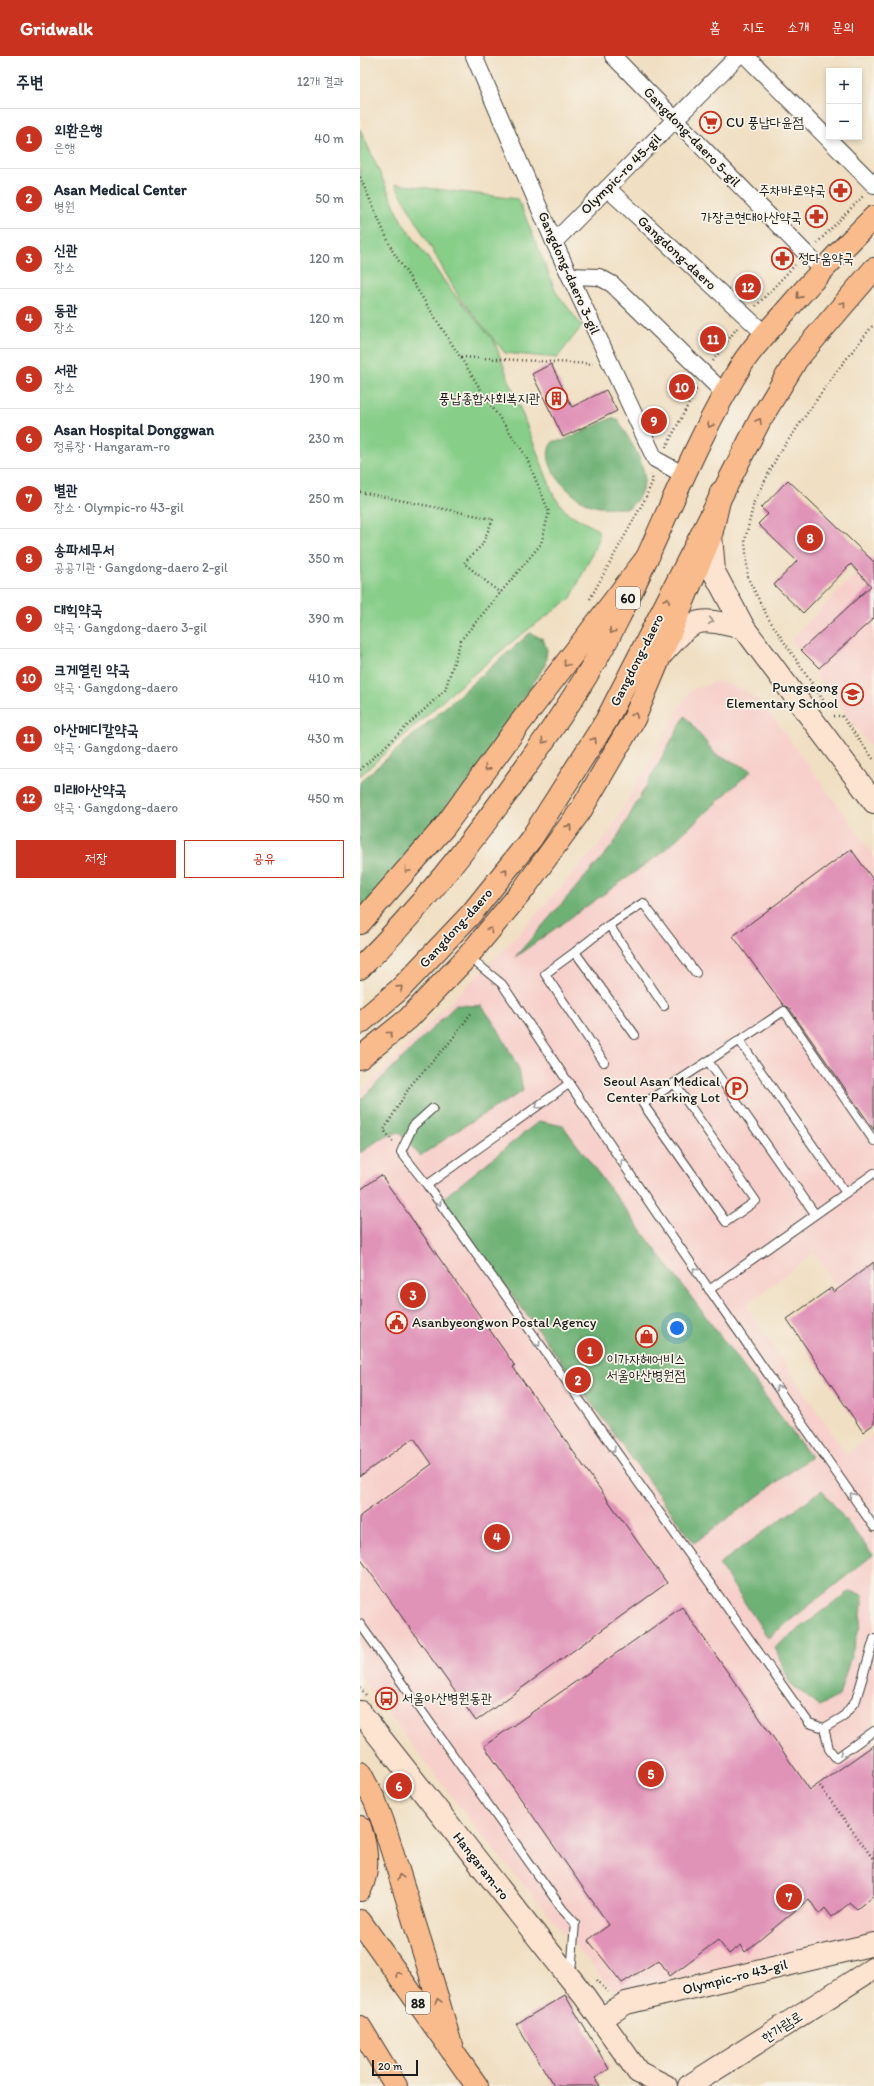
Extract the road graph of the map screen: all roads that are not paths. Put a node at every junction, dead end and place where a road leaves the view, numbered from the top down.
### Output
1 (474, 56) edge
2 (613, 56) edge
3 (738, 56) edge
4 (746, 56) edge
5 (676, 119) junction
6 (874, 185) edge
7 (607, 188) junction
8 (874, 216) edge
9 (554, 242) junction
10 (874, 269) edge
11 (822, 270) junction
12 (570, 276) junction
13 (765, 334) junction
14 (725, 394) junction
15 (684, 475) junction
16 (721, 492) junction
17 (711, 535) junction
18 (649, 555) junction
19 (744, 628) junction
20 (660, 657) junction
21 (874, 802) edge
22 (360, 923) edge
23 (609, 925) junction
24 (575, 952) junction
25 (468, 956) junction
26 (360, 968) edge
27 (696, 973) dead end
28 (664, 1006) dead end
29 (360, 1023) edge
30 (635, 1035) dead end
31 (739, 1040) junction
32 (360, 1058) edge
33 (708, 1061) junction
34 (604, 1062) dead end
35 (570, 1083) junction
36 (674, 1083) junction
37 (433, 1108) dead end
38 (874, 1141) edge
39 (874, 1172) edge
40 (427, 1185) junction
41 (846, 1193) junction
42 (815, 1214) junction
43 (709, 1290) junction
44 (874, 1527) edge
45 (360, 1624) edge
46 (874, 1639) edge
47 (360, 1712) edge
48 (824, 1728) junction
49 (874, 1731) edge
50 (360, 1773) edge
51 (360, 1827) edge
52 (360, 1890) edge
53 (360, 1921) edge
54 (874, 1944) edge
55 (874, 1968) edge
56 (570, 1978) junction
57 (601, 2019) junction
58 (360, 2028) edge
59 (453, 2052) junction
60 (396, 2086) edge
61 (477, 2086) edge
62 (666, 2086) edge
63 (689, 2086) edge

1 - 9 street, Gangdong-daero 3-gil
2 - 5 street, Gangdong-daero 5-gil
3 - 5 street, Olympic-ro 45-gil
4 - 6 street
5 - 7 street, Olympic-ro 45-gil
5 - 11 street, Gangdong-daero 5-gil
7 - 9 street, Olympic-ro 45-gil
7 - 13 street, Gangdong-daero
8 - 11 main road, 60
9 - 12 street, Gangdong-daero 3-gil
16 -> 10 main road, Gangdong-daero / 60
11 -> 13 main road, 60
12 - 14 street
12 - 15 street, Gangdong-daero 3-gil
13 - 14 main road, 60
14 -> 15 main road, 60
15 - 18 main road, 60
16 - 17 main road
29 -> 16 main road, Gangdong-daero / 60
17 - 19 street
17 - 20 main road
18 -> 22 main road
18 -> 26 main road, 60
20 -> 19 street
19 - 21 street
25 -> 20 main road
23 - 24 lane
23 - 27 lane
23 - 28 lane
24 - 30 lane
24 - 34 lane
32 -> 25 main road
25 - 35 lane
31 - 33 lane
31 - 38 lane
31 - 41 lane
33 - 36 lane
33 - 42 lane
35 -> 40 lane
43 -> 35 lane
36 - 36 lane
37 - 40 lane
39 - 41 lane
40 -> 48 lane
41 - 42 lane
42 - 43 lane
44 -> 43 lane
45 - 56 lane
46 - 48 lane
47 - 56 street, Hangaram-ro
49 -> 48 lane
59 -> 50 main road
51 - 52 main road
59 -> 53 main road, 88
54 - 57 street, Olympic-ro 43-gil
55 - 63 street, 한가람로
56 - 57 street, Hangaram-ro
57 - 62 street
58 - 60 main road
59 - 61 main road, 88

